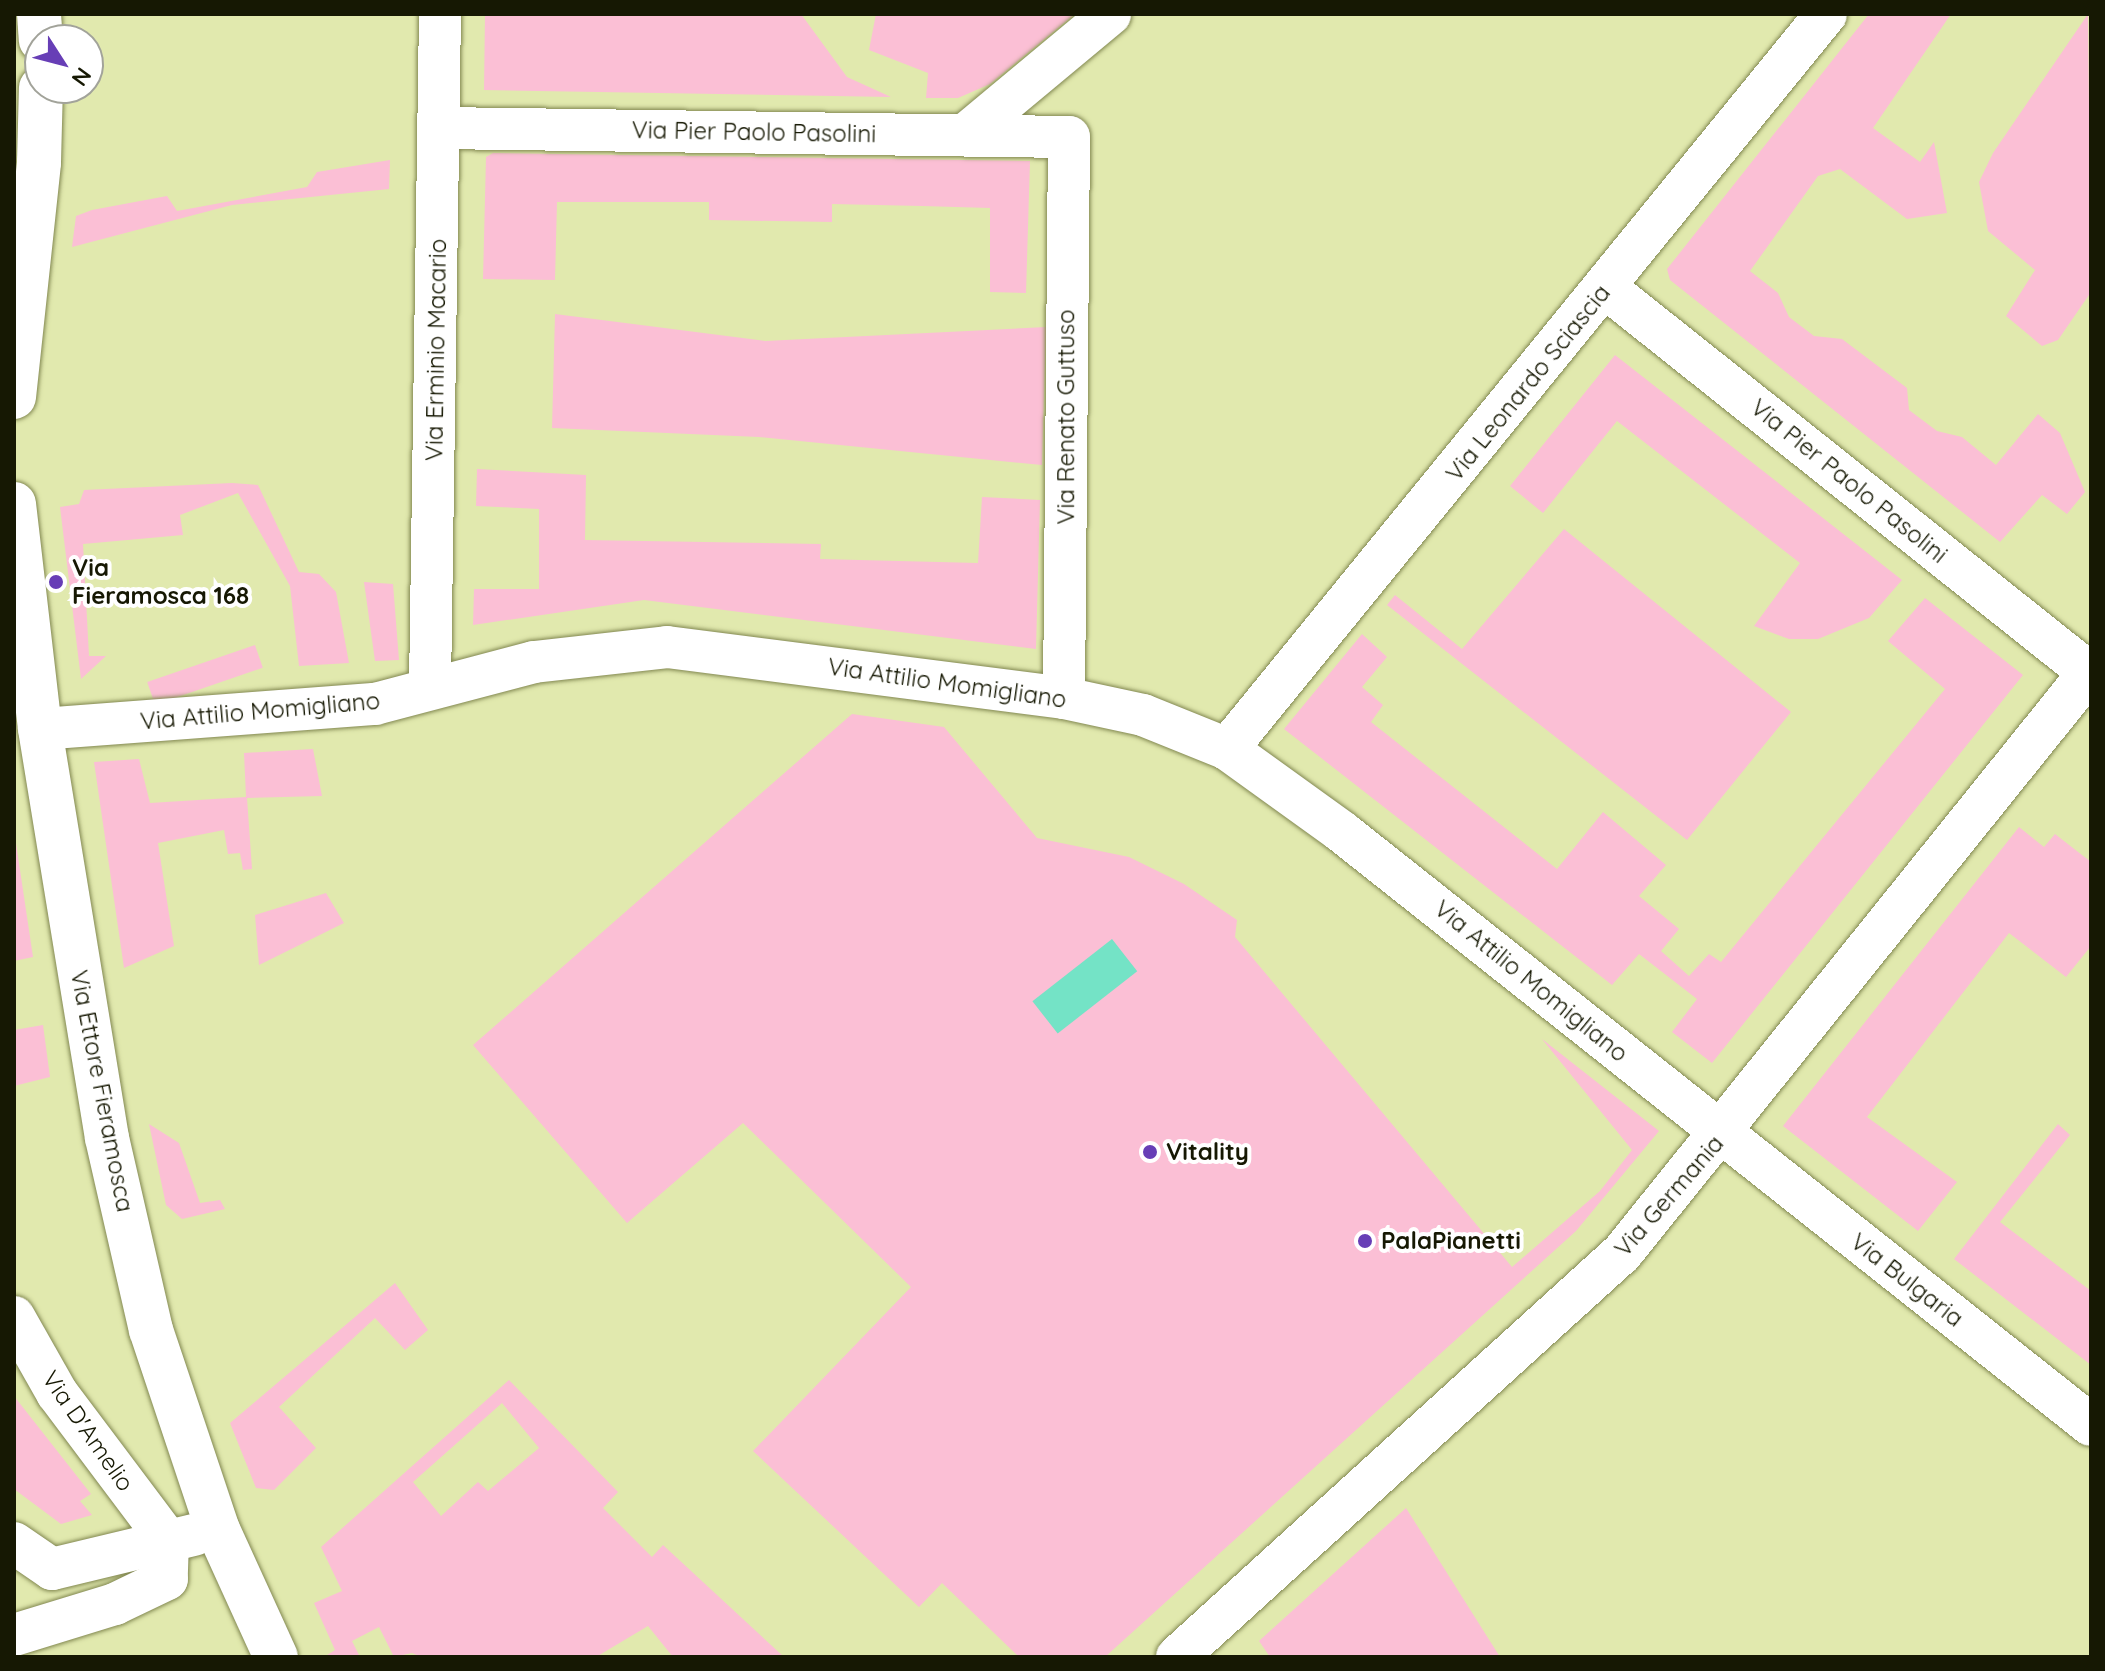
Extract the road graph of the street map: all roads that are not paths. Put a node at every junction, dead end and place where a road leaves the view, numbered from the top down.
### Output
1 (440, 14) edge
2 (1110, 14) edge
3 (1826, 14) edge
4 (41, 104) edge
5 (440, 128) junction
6 (965, 135) junction
7 (1069, 137) joint
8 (1606, 288) junction
9 (14, 397) edge
10 (14, 504) edge
11 (2090, 672) edge
12 (430, 687) junction
13 (1064, 698) junction
14 (40, 729) junction
15 (1227, 749) junction
16 (1722, 1134) junction
17 (14, 1317) edge
18 (2091, 1425) edge
19 (218, 1530) junction
20 (168, 1541) junction
21 (14, 1543) edge
22 (14, 1635) edge
23 (276, 1657) edge
24 (1177, 1657) edge

1 - 5 street, Via Erminio Macario
2 - 6 street
3 - 8 street, Via Leonardo Sciascia
4 - 9 main road
5 - 6 street, Via Pier Paolo Pasolini
5 - 12 street, Via Erminio Macario
6 - 7 street, Via Pier Paolo Pasolini
7 - 13 street, Via Renato Guttuso
8 - 11 street, Via Pier Paolo Pasolini
8 - 15 street, Via Leonardo Sciascia
10 - 14 main road, Via Ettore Fieramosca
11 - 16 street, Via Germania
12 - 13 street, Via Attilio Momigliano
12 - 14 street, Via Attilio Momigliano
13 - 15 street, Via Attilio Momigliano
14 - 19 main road, Via Ettore Fieramosca
15 - 16 street, Via Attilio Momigliano
16 - 18 street, Via Bulgaria
16 - 24 street, Via Germania
17 - 20 street, Via D'Amelio
19 - 20 street
19 - 23 main road, Via Ettore Fieramosca
20 - 21 street
20 - 22 street

